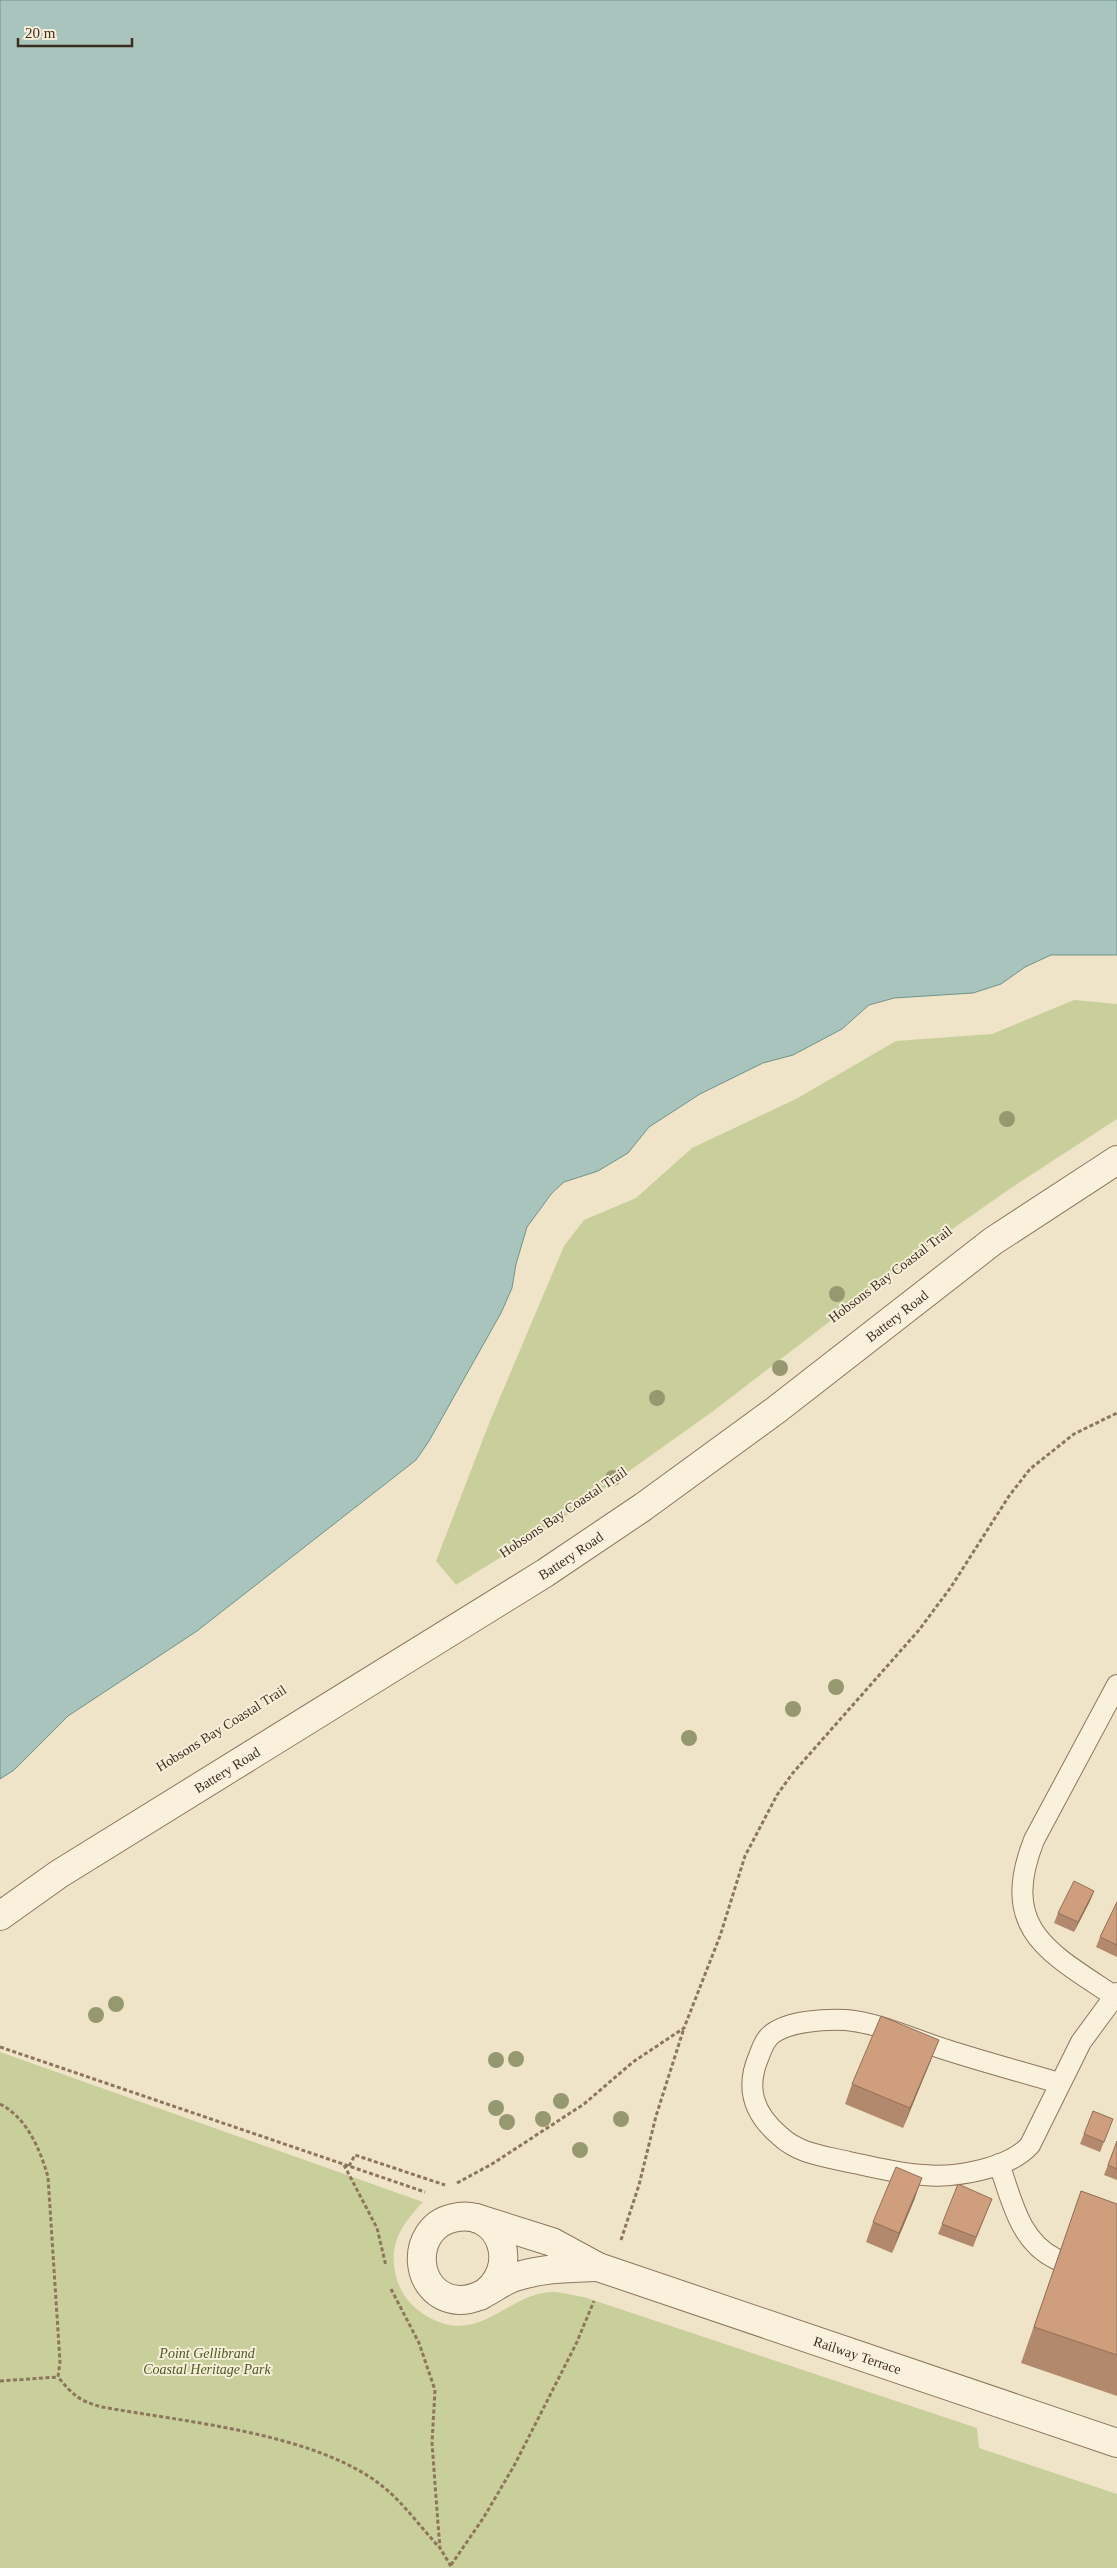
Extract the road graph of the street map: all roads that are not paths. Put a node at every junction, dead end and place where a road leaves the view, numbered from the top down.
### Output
1 (1117, 1160) edge
2 (1117, 1684) edge
3 (0, 1916) edge
4 (1116, 1995) edge
5 (1059, 2083) junction
6 (999, 2164) junction
7 (465, 2218) junction
8 (1056, 2259) edge
9 (602, 2268) junction
10 (480, 2296) junction
11 (1117, 2444) edge

1 - 3 street, Battery Road
2 - 4 lane
4 - 5 lane
5 - 6 lane
5 - 6 lane
6 - 8 lane
7 - 9 street, Railway Terrace
7 - 10 street
7 - 10 street, Railway Terrace
9 - 10 street, Railway Terrace
9 - 11 street, Railway Terrace

